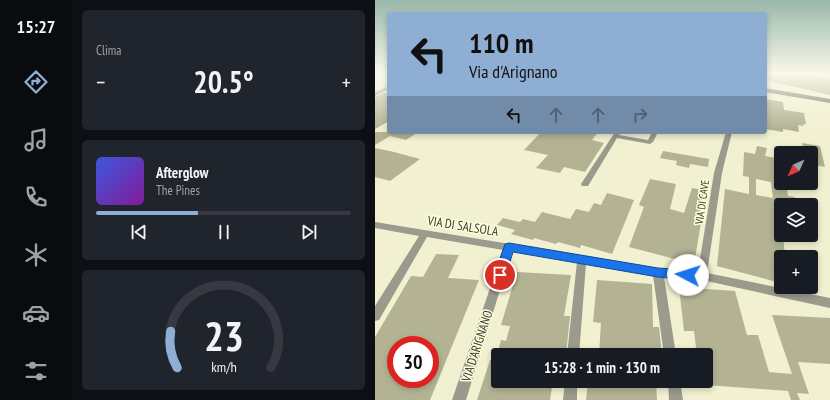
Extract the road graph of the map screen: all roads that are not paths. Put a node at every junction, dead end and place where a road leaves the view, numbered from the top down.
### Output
1 (775, 92) edge
2 (830, 101) edge
3 (617, 134) edge
4 (654, 134) edge
5 (729, 134) edge
6 (585, 184) dead end
7 (375, 225) edge
8 (425, 233) junction
9 (509, 247) junction
10 (582, 260) junction
11 (658, 272) junction
12 (702, 276) junction
13 (830, 303) edge
14 (375, 316) edge
15 (574, 348) edge
16 (669, 348) edge
17 (571, 388) edge
18 (675, 388) edge
19 (459, 400) edge
20 (570, 400) edge
21 (677, 400) edge

1 - 2 street
3 - 4 street
3 - 6 street
5 - 12 street, VIA DI CAVE
7 - 8 street, VIA DI SALSOLA
8 - 9 street, VIA DI SALSOLA
8 - 14 street
9 - 10 street, VIA DI SALSOLA
9 - 19 street, VIA D'ARIGNANO
10 - 11 street, VIA DI SALSOLA
10 - 15 street
11 - 12 street, VIA DI SALSOLA
11 - 16 street
12 - 13 street, VIA DI SALSOLA
17 - 20 street
18 - 21 street

